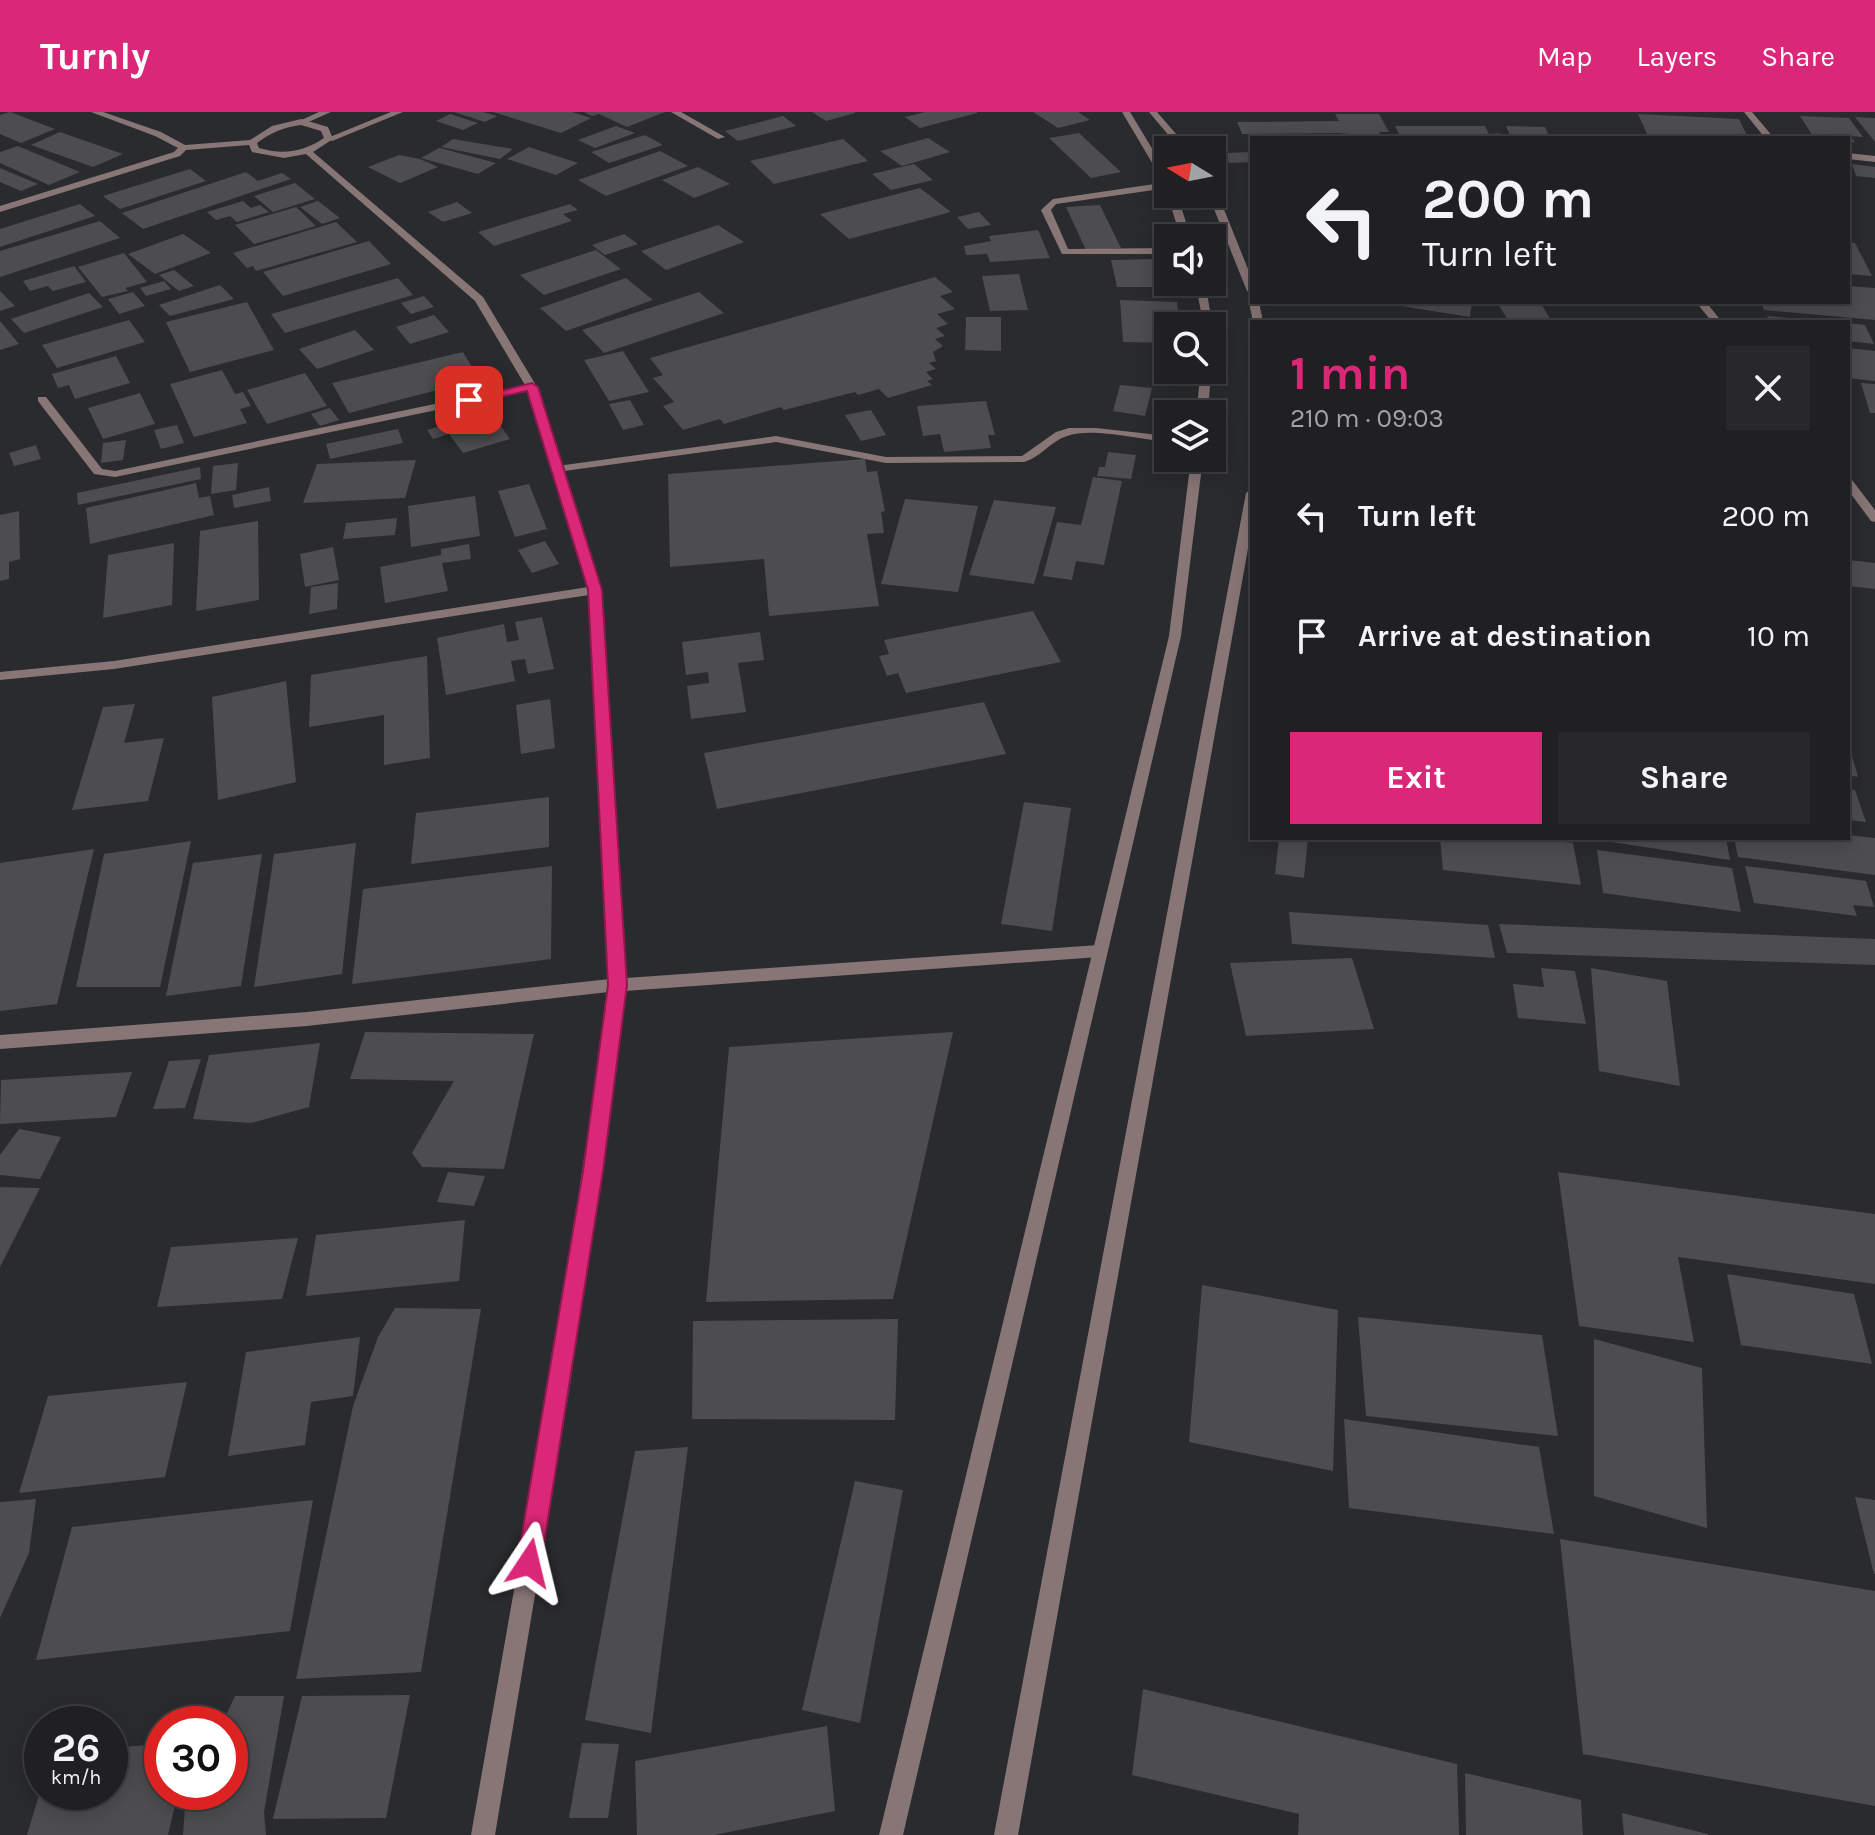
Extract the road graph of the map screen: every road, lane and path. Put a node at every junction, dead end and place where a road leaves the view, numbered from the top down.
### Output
1 (95, 112) edge
2 (327, 112) edge
3 (399, 112) edge
4 (675, 112) edge
5 (1126, 112) edge
6 (1153, 112) edge
7 (1748, 112) edge
8 (301, 122) junction
9 (1174, 136) edge
10 (1768, 136) edge
11 (721, 137) dead end
12 (329, 139) junction
13 (252, 142) junction
14 (184, 148) junction
15 (307, 151) junction
16 (1850, 156) edge
17 (1875, 159) edge
18 (1154, 160) edge
19 (1154, 186) edge
20 (1218, 208) edge
21 (0, 209) edge
22 (1154, 251) edge
23 (1250, 286) edge
24 (1703, 304) edge
25 (1715, 320) edge
26 (532, 387) junction
27 (42, 399) dead end
28 (1154, 438) edge
29 (557, 469) junction
30 (1195, 472) edge
31 (1850, 485) edge
32 (1250, 504) edge
33 (1875, 518) edge
34 (595, 590) junction
35 (0, 676) edge
36 (1099, 951) junction
37 (618, 985) junction
38 (0, 1042) edge
39 (483, 1835) edge
40 (891, 1835) edge
41 (1006, 1835) edge

1 - 14 street
2 - 8 street
3 - 12 street
4 - 11 street
5 - 18 street
6 - 9 street
7 - 10 street
8 - 12 street
8 - 13 street
12 - 15 street
13 - 14 street
13 - 15 street
14 - 21 street
15 - 26 street
16 - 17 street
19 - 22 street
20 - 23 street
24 - 25 street
26 - 27 street
26 - 29 street
28 - 29 street
29 - 34 street
30 - 36 street
31 - 33 street
32 - 41 street
34 - 35 street
34 - 37 street
36 - 37 street
36 - 40 street
37 - 38 street
37 - 39 street

